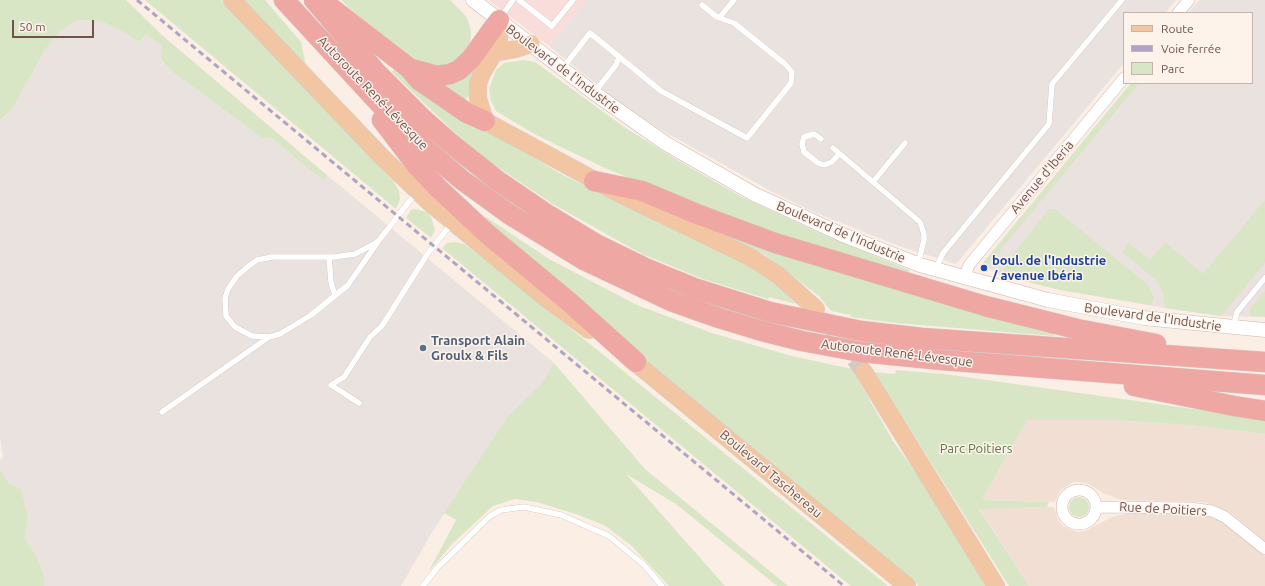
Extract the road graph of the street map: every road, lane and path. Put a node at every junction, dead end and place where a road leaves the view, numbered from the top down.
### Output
1 (232, 0) edge
2 (284, 0) edge
3 (314, 0) edge
4 (320, 0) edge
5 (473, 0) edge
6 (513, 0) edge
7 (519, 0) edge
8 (574, 0) edge
9 (734, 0) edge
10 (1122, 0) edge
11 (1189, 0) edge
12 (702, 5) dead end
13 (1179, 12) edge
14 (719, 18) junction
15 (499, 20) junction
16 (530, 44) junction
17 (494, 54) junction
18 (619, 57) junction
19 (340, 62) junction
20 (409, 68) junction
21 (562, 69) junction
22 (1123, 79) edge
23 (594, 93) junction
24 (485, 121) junction
25 (820, 139) dead end
26 (905, 143) dead end
27 (832, 148) dead end
28 (839, 154) junction
29 (594, 181) junction
30 (873, 182) junction
31 (417, 191) junction
32 (452, 223) junction
33 (380, 239) junction
34 (329, 257) junction
35 (918, 264) junction
36 (935, 270) junction
37 (964, 278) junction
38 (1265, 278) edge
39 (336, 296) junction
40 (816, 309) tunnel mouth
41 (1233, 328) junction
42 (1265, 330) edge
43 (269, 337) junction
44 (1257, 361) edge
45 (636, 362) junction
46 (1058, 370) junction
47 (864, 372) tunnel mouth
48 (1265, 385) edge
49 (359, 403) dead end
50 (1265, 411) edge
51 (162, 412) dead end
52 (1097, 507) dead end
53 (1265, 549) edge
54 (423, 586) edge
55 (662, 586) edge
56 (907, 586) edge
57 (996, 586) edge

1 - 31 main road, Boulevard Taschereau
2 - 19 highway, Autoroute René-Lévesque
3 - 44 highway, Autoroute René-Lévesque
4 - 20 highway
5 - 15 street, Boulevard de l'Industrie
6 - 15 lane
7 - 8 lane
9 - 14 lane
10 - 36 lane
11 - 13 street
12 - 14 lane
14 - 18 lane
15 - 16 street, Boulevard de l'Industrie
15 - 17 main road
15 - 20 highway
16 - 17 main road
16 - 21 street, Boulevard de l'Industrie
17 - 24 main road
18 - 21 lane
18 - 23 lane
19 - 45 highway
19 - 46 highway, Autoroute René-Lévesque
20 - 24 highway
21 - 23 street, Boulevard de l'Industrie
22 - 37 street, Avenue d'Iberia
23 - 35 street, Boulevard de l'Industrie
24 - 29 main road
25 - 28 lane
26 - 30 lane
27 - 28 lane
28 - 30 lane
29 - 40 main road
29 - 44 highway
30 - 35 lane
31 - 32 main road, Boulevard Taschereau
31 - 33 lane
32 - 45 main road, Boulevard Taschereau
32 - 49 lane
33 - 34 lane
33 - 39 lane
34 - 39 lane
34 - 43 lane
35 - 36 street, Boulevard de l'Industrie
36 - 37 street, Boulevard de l'Industrie
37 - 41 street, Boulevard de l'Industrie
38 - 41 lane
39 - 43 lane
41 - 42 street, Boulevard de l'Industrie
43 - 51 lane
45 - 56 main road, Boulevard Taschereau
46 - 48 highway, Autoroute René-Lévesque
46 - 50 highway
47 - 57 main road
52 - 53 street, Rue de Poitiers
54 - 55 lane

